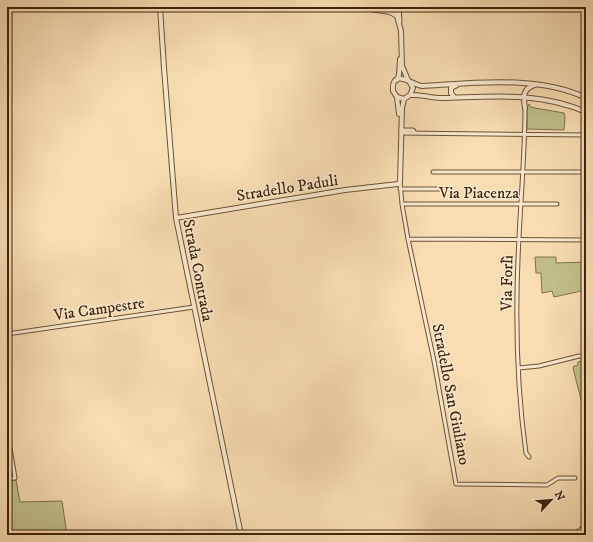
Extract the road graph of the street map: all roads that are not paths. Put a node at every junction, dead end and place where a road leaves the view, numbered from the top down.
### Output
1 (160, 7) edge
2 (358, 7) edge
3 (397, 7) edge
4 (390, 12) junction
5 (397, 16) junction
6 (401, 31) junction
7 (397, 80) junction
8 (408, 80) junction
9 (465, 83) junction
10 (547, 85) junction
11 (410, 95) junction
12 (523, 96) junction
13 (397, 97) junction
14 (454, 97) junction
15 (496, 97) junction
16 (404, 98) junction
17 (533, 98) junction
18 (586, 98) edge
19 (524, 105) junction
20 (574, 107) junction
21 (586, 108) edge
22 (586, 112) edge
23 (401, 125) junction
24 (401, 132) junction
25 (525, 135) junction
26 (586, 135) edge
27 (433, 172) dead end
28 (523, 172) junction
29 (586, 172) edge
30 (400, 182) junction
31 (400, 189) junction
32 (441, 189) dead end
33 (402, 204) junction
34 (521, 204) junction
35 (556, 204) dead end
36 (176, 218) junction
37 (408, 238) junction
38 (519, 240) junction
39 (586, 240) edge
40 (194, 307) junction
41 (7, 334) edge
42 (586, 357) edge
43 (519, 368) junction
44 (7, 440) edge
45 (529, 457) dead end
46 (575, 478) dead end
47 (7, 479) edge
48 (586, 525) edge
49 (241, 535) edge
50 (574, 535) edge

1 - 36 street, Strada Contrada
2 - 4 street
3 - 4 street
3 - 5 street
3 - 6 street
4 - 5 street
5 - 6 street
5 - 7 street
6 - 8 street
7 - 8 street
7 - 13 street
8 - 9 street
8 - 11 street
9 - 10 street
9 - 14 street
10 - 12 street
10 - 18 street
11 - 14 street
11 - 16 street
12 - 15 street
12 - 17 street
12 - 19 street
13 - 16 street
13 - 23 street, Stradello San Giuliano
14 - 15 street
15 - 19 street
16 - 23 street, Stradello San Giuliano
17 - 19 street
17 - 20 street
19 - 25 street, Via Forlì
20 - 21 street
20 - 22 street
23 - 24 street, Stradello San Giuliano
24 - 25 street
24 - 30 street, Stradello San Giuliano
25 - 26 street
25 - 28 street, Via Forlì
27 - 28 street
28 - 29 street
28 - 34 street, Via Forlì
30 - 31 street, Stradello San Giuliano
30 - 36 street, Stradello Paduli
31 - 32 street
31 - 33 street, Stradello San Giuliano
33 - 34 street, Via Piacenza
33 - 37 street, Stradello San Giuliano
34 - 35 street, Via Piacenza
34 - 38 street, Via Forlì
36 - 40 street, Strada Contrada
37 - 38 street
37 - 46 street, Stradello San Giuliano
38 - 39 street
38 - 43 street, Via Forlì
40 - 41 street, Via Campestre
40 - 49 street, Strada Contrada
42 - 43 street
43 - 45 street, Via Forlì
44 - 47 street
48 - 50 street

